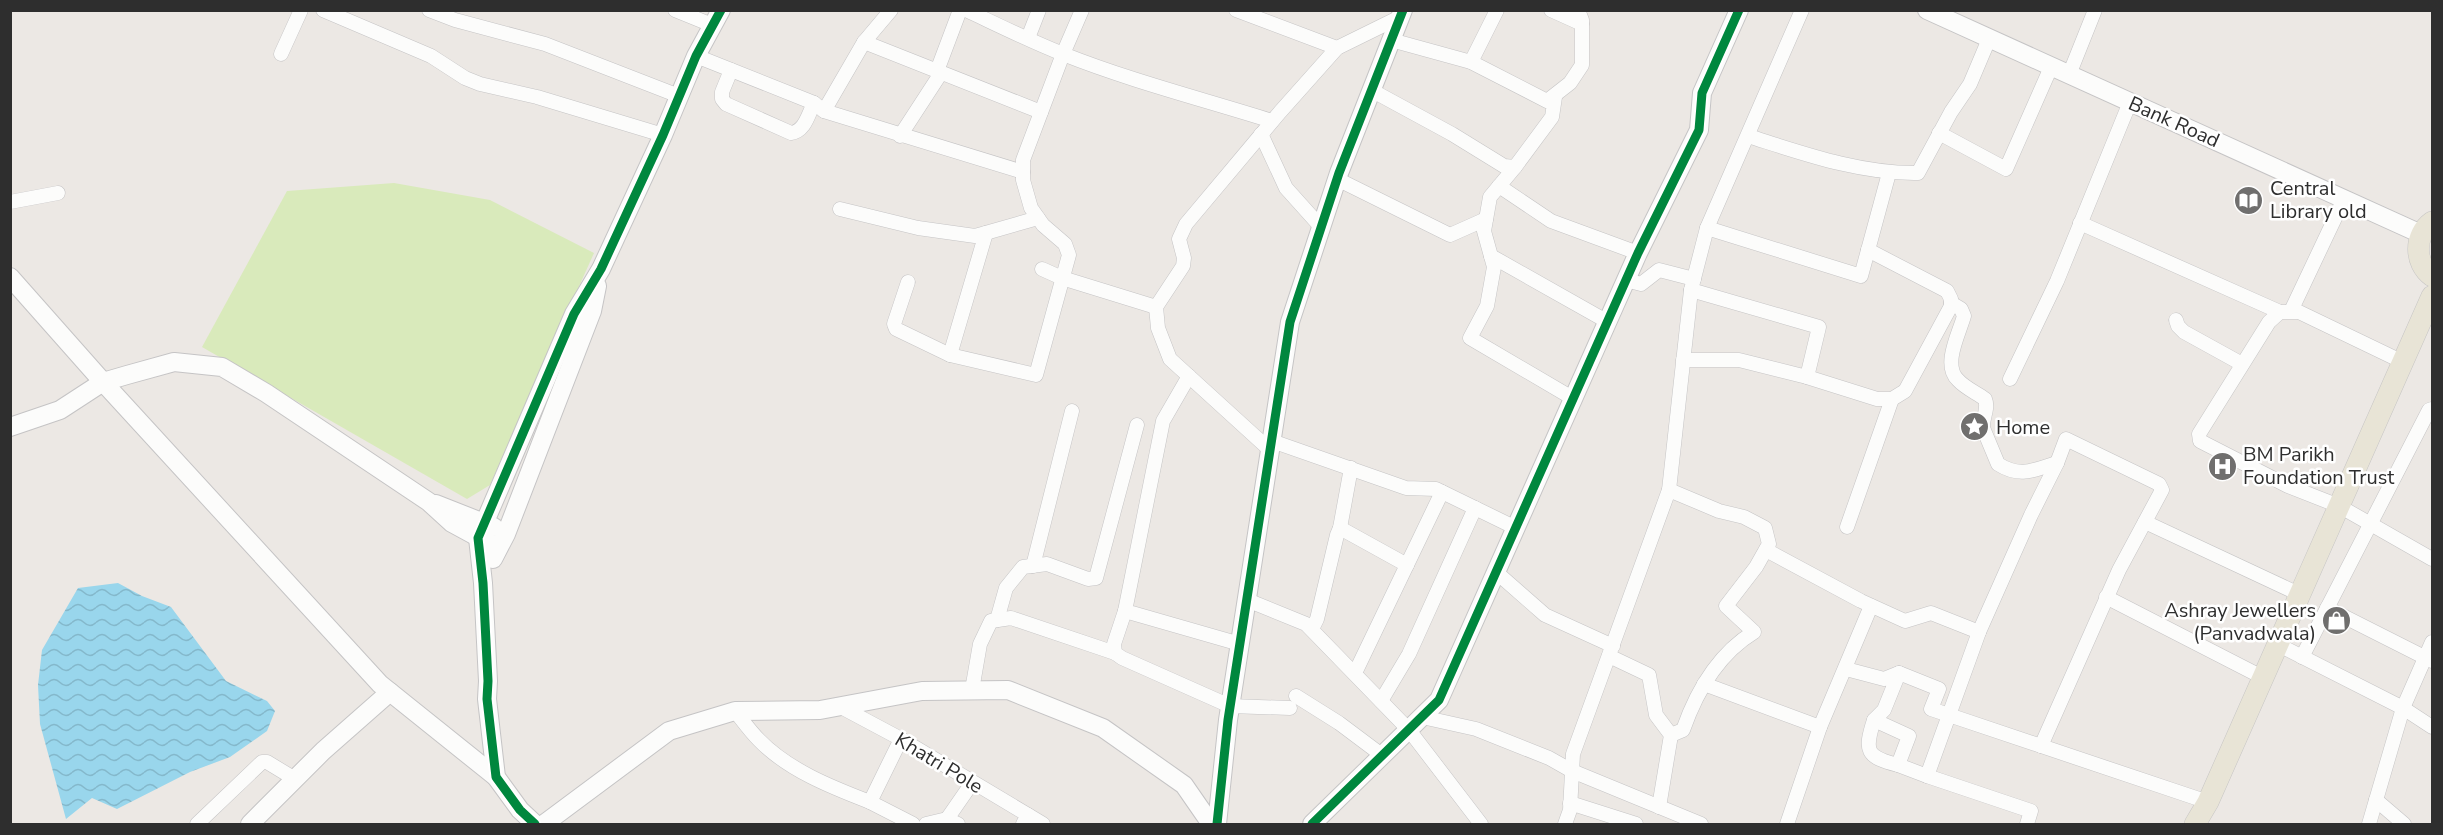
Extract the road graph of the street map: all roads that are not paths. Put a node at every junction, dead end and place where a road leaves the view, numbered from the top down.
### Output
1 (301, 10) edge
2 (323, 10) edge
3 (429, 10) edge
4 (675, 10) edge
5 (891, 10) edge
6 (960, 10) edge
7 (966, 10) edge
8 (1039, 10) edge
9 (1082, 10) edge
10 (1236, 10) edge
11 (1497, 10) edge
12 (1551, 10) edge
13 (1739, 10) edge
14 (1802, 10) edge
15 (1927, 10) edge
16 (2095, 10) edge
17 (1401, 14) edge
18 (995, 17) edge
19 (1580, 17) edge
20 (716, 18) edge
21 (1028, 38) junction
22 (1989, 39) junction
23 (1391, 40) junction
24 (864, 42) junction
25 (1337, 48) junction
26 (281, 54) dead end
27 (1063, 54) junction
28 (696, 56) junction
29 (1471, 62) junction
30 (2051, 67) junction
31 (731, 70) junction
32 (939, 72) junction
33 (2069, 75) junction
34 (1371, 90) junction
35 (679, 96) junction
36 (1555, 97) junction
37 (2130, 102) junction
38 (819, 107) junction
39 (1041, 112) junction
40 (1272, 122) junction
41 (1939, 133) junction
42 (1261, 134) junction
43 (663, 135) junction
44 (900, 136) junction
45 (1748, 136) junction
46 (1515, 167) junction
47 (1023, 172) junction
48 (1889, 173) junction
49 (1336, 179) junction
50 (1500, 186) junction
51 (58, 193) dead end
52 (2344, 199) junction
53 (10, 202) edge
54 (840, 209) dead end
55 (1038, 218) junction
56 (1486, 219) junction
57 (2080, 223) junction
58 (1321, 227) junction
59 (1707, 228) junction
60 (2427, 228) edge
61 (986, 233) junction
62 (1868, 250) junction
63 (1638, 253) junction
64 (1491, 256) junction
65 (601, 269) junction
66 (1042, 269) dead end
67 (2433, 276) edge
68 (10, 277) edge
69 (1062, 278) junction
70 (1626, 280) junction
71 (908, 282) dead end
72 (1692, 285) junction
73 (2433, 296) edge
74 (1951, 303) junction
75 (1156, 307) junction
76 (2285, 312) junction
77 (2176, 320) dead end
78 (1608, 322) junction
79 (950, 355) junction
80 (1683, 360) junction
81 (2403, 362) junction
82 (2242, 364) junction
83 (1189, 376) junction
84 (1807, 377) junction
85 (2010, 380) dead end
86 (103, 382) junction
87 (1574, 399) junction
88 (1892, 399) junction
89 (2433, 409) edge
90 (1072, 411) dead end
91 (1137, 425) dead end
92 (10, 427) edge
93 (1271, 445) junction
94 (2057, 463) junction
95 (1351, 468) junction
96 (1669, 490) junction
97 (1443, 492) junction
98 (2339, 506) junction
99 (1475, 508) junction
100 (2145, 522) junction
101 (2370, 524) junction
102 (1847, 527) dead end
103 (1340, 528) junction
104 (1516, 528) junction
105 (481, 530) junction
106 (502, 541) junction
107 (1766, 550) junction
108 (2433, 559) edge
109 (1407, 565) junction
110 (1033, 566) junction
111 (1496, 572) junction
112 (483, 583) junction
113 (2299, 594) junction
114 (2106, 597) junction
115 (1247, 600) junction
116 (1871, 606) junction
117 (2327, 608) junction
118 (1125, 611) junction
119 (996, 620) junction
120 (1312, 629) junction
121 (1979, 633) junction
122 (2433, 642) edge
123 (1240, 644) junction
124 (2277, 644) junction
125 (1611, 651) junction
126 (1115, 653) junction
127 (2302, 657) junction
128 (2429, 659) edge
129 (1845, 669) junction
130 (1899, 673) junction
131 (1355, 674) junction
132 (2262, 677) junction
133 (1704, 684) junction
134 (972, 690) junction
135 (390, 692) junction
136 (1381, 701) junction
137 (841, 706) junction
138 (1230, 706) junction
139 (2403, 708) junction
140 (735, 711) junction
141 (1948, 716) junction
142 (1874, 720) junction
143 (1416, 723) junction
144 (1820, 727) junction
145 (2433, 727) edge
146 (1671, 735) junction
147 (901, 739) junction
148 (2041, 746) junction
149 (1383, 756) junction
150 (1898, 765) junction
151 (1572, 771) junction
152 (496, 777) junction
153 (1926, 777) junction
154 (295, 779) junction
155 (972, 783) junction
156 (2376, 800) junction
157 (870, 802) junction
158 (2208, 802) junction
159 (1570, 803) junction
160 (1659, 807) junction
161 (886, 818) edge
162 (1025, 820) edge
163 (953, 822) edge
164 (1480, 824) edge
165 (197, 825) edge
166 (250, 825) edge
167 (535, 825) edge
168 (544, 825) edge
169 (913, 825) edge
170 (926, 825) edge
171 (1043, 825) edge
172 (1211, 825) edge
173 (1216, 825) edge
174 (1312, 825) edge
175 (1565, 825) edge
176 (1636, 825) edge
177 (1701, 825) edge
178 (1787, 825) edge
179 (2027, 825) edge
180 (2195, 825) edge
181 (2369, 825) edge
182 (2404, 825) edge

1 - 26 street
2 - 43 street
3 - 35 street
4 - 20 street
5 - 24 street
6 - 32 street
7 - 18 street
8 - 21 street
9 - 27 street
10 - 25 street
11 - 29 street
12 - 19 street
13 - 63 street
14 - 45 street
15 - 22 street, Bank Road
16 - 33 street
17 - 23 street
17 - 25 street
18 - 21 street
19 - 36 street
20 - 28 street
21 - 27 street
22 - 30 street, Bank Road
22 - 41 street
23 - 29 street
23 - 34 street
24 - 32 street
24 - 38 street
25 - 40 street
27 - 39 street
27 - 40 street
28 - 31 street
28 - 35 street
29 - 36 street
30 - 33 street, Bank Road
30 - 41 street
31 - 38 street
31 - 38 street
32 - 39 street
32 - 44 street
33 - 37 street, Bank Road
34 - 46 street
34 - 49 street
35 - 43 street
36 - 46 street
37 - 52 street, Bank Road
37 - 57 street
38 - 44 street
39 - 47 street
40 - 42 street
41 - 48 street
42 - 58 street
42 - 75 street
43 - 65 street
44 - 47 street
45 - 48 street
45 - 59 street
46 - 50 street
47 - 55 street
48 - 62 street
49 - 56 street
49 - 58 street
50 - 56 street
50 - 63 street
51 - 53 street
52 - 60 street, Bank Road
52 - 76 street
54 - 61 street
55 - 61 street
55 - 69 street
56 - 64 street
57 - 76 street
57 - 85 street
58 - 93 street
59 - 62 street
59 - 72 street
60 - 67 main road
61 - 79 street
62 - 74 street
63 - 70 street
64 - 78 street
64 - 87 street
65 - 105 street
65 - 106 street
66 - 69 street
68 - 86 street
69 - 75 street
69 - 79 street
70 - 72 street
70 - 78 street
71 - 79 street
72 - 80 street
72 - 84 street
73 - 81 main road
74 - 88 street
74 - 94 street
75 - 83 street
76 - 81 street
76 - 82 street
77 - 82 street
78 - 87 street
80 - 84 street
80 - 96 street
81 - 98 main road
82 - 98 street
83 - 93 street
83 - 118 street
84 - 88 street
86 - 92 street
86 - 105 street
86 - 135 street
87 - 104 street
88 - 102 street
89 - 101 street
90 - 110 street
91 - 110 street
93 - 95 street
93 - 115 street
94 - 100 street
94 - 121 street
95 - 97 street
95 - 103 street
96 - 107 street
96 - 125 street
97 - 99 street
97 - 109 street
98 - 101 street
98 - 113 main road
99 - 104 street
99 - 136 street
100 - 113 street
100 - 114 street
101 - 108 street
101 - 117 street
103 - 109 street
103 - 120 street
104 - 111 street
105 - 106 street
105 - 112 street
106 - 112 street
107 - 116 street
107 - 133 street
109 - 131 street
110 - 119 street
111 - 125 street
111 - 143 street
112 - 152 street
113 - 124 main road
114 - 132 street
114 - 148 street
115 - 120 street
115 - 123 street
116 - 121 street
116 - 129 street
117 - 127 street
117 - 128 street
118 - 123 street
118 - 126 street
119 - 126 street
119 - 134 street
120 - 131 street
121 - 141 street
122 - 128 street
123 - 138 street
124 - 127 street
124 - 132 main road
125 - 146 street
125 - 151 street
126 - 138 street
127 - 139 street
128 - 139 street
129 - 130 street
129 - 144 street
130 - 141 street
130 - 142 street
131 - 136 street
132 - 158 main road
133 - 144 street
133 - 146 street
134 - 137 street
134 - 172 street
135 - 152 street
135 - 154 street
136 - 143 street
137 - 140 street
137 - 147 street, Khatri Pole
138 - 149 street
138 - 173 street
139 - 145 street
139 - 156 street
140 - 157 street
140 - 168 street
141 - 148 street
141 - 153 street
142 - 150 street
142 - 150 street
143 - 149 street
143 - 151 street
143 - 164 street
144 - 178 street
146 - 160 street
147 - 155 street, Khatri Pole
147 - 157 street
148 - 158 street
149 - 174 street
150 - 153 street
151 - 159 street
151 - 160 street
152 - 167 street
153 - 179 street
154 - 165 street
154 - 166 street
155 - 162 street, Khatri Pole
155 - 163 street
156 - 181 street
156 - 182 street
157 - 161 street
158 - 180 main road
159 - 175 street
159 - 176 street
160 - 177 street
161 - 169 street
162 - 171 street
163 - 170 street

